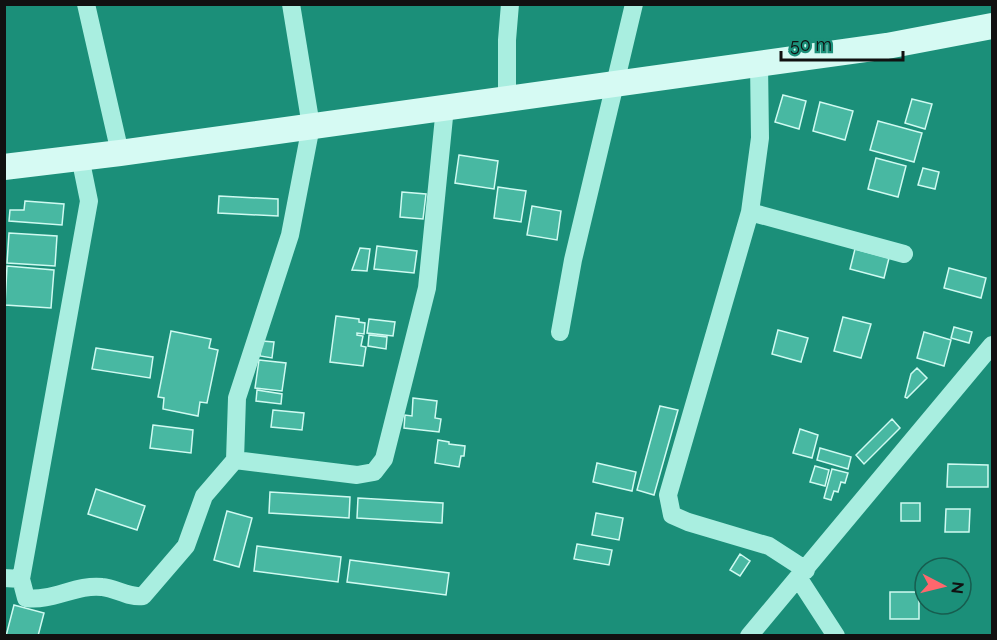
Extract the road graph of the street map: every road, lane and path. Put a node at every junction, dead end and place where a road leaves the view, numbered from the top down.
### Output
1 (86, 4) edge
2 (291, 4) edge
3 (510, 4) edge
4 (634, 4) edge
5 (993, 26) edge
6 (759, 63) junction
7 (614, 83) junction
8 (507, 98) junction
9 (445, 107) junction
10 (311, 126) junction
11 (120, 153) junction
12 (80, 158) junction
13 (4, 167) edge
14 (750, 212) junction
15 (904, 254) dead end
16 (560, 332) dead end
17 (990, 354) edge
18 (234, 460) junction
19 (802, 574) junction
20 (13, 578) edge
21 (749, 636) edge
22 (836, 636) edge

1 - 11 street
2 - 10 street
3 - 8 street
4 - 7 street
5 - 6 main road
6 - 7 main road
6 - 14 street
7 - 8 main road
7 - 16 street
8 - 9 main road
9 - 10 main road
9 - 18 street
10 - 11 main road
10 - 18 street
11 - 12 main road
12 - 13 main road
12 - 20 street
14 - 15 street
14 - 19 street
17 - 19 street
18 - 20 street
19 - 21 street
19 - 22 street

